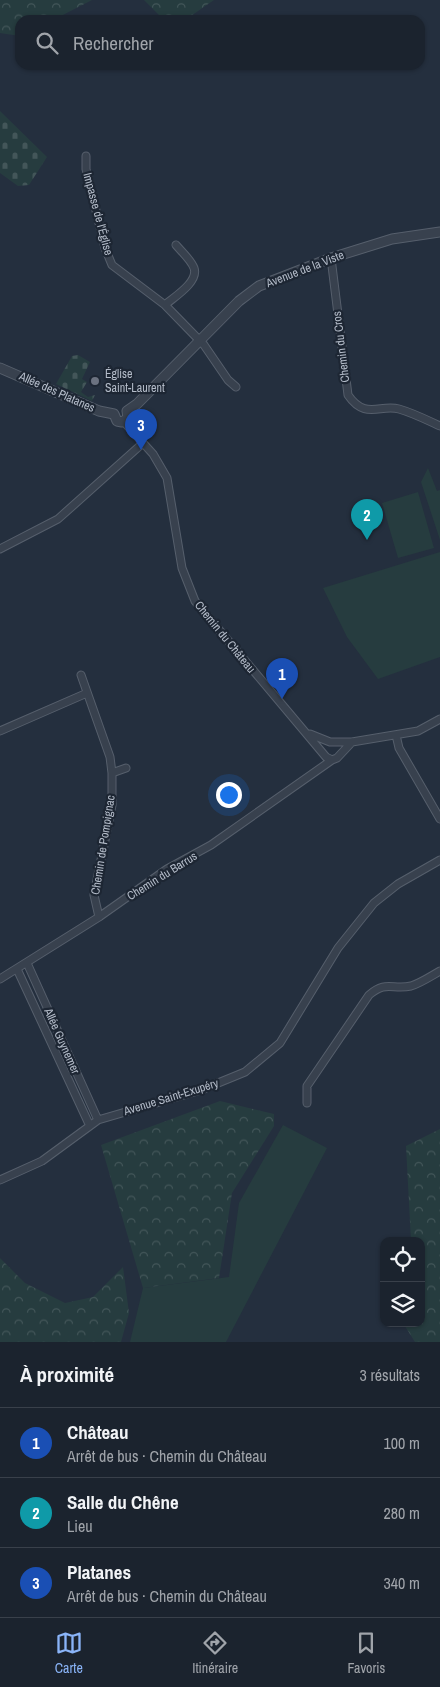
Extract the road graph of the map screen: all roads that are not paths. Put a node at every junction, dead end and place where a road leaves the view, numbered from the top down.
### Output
1 (86, 156) dead end
2 (440, 232) edge
3 (176, 245) dead end
4 (331, 258) junction
5 (165, 305) junction
6 (200, 341) junction
7 (0, 368) edge
8 (236, 387) dead end
9 (127, 411) junction
10 (114, 414) junction
11 (124, 422) junction
12 (440, 426) edge
13 (143, 443) junction
14 (0, 549) edge
15 (81, 675) dead end
16 (87, 693) junction
17 (440, 719) edge
18 (0, 731) edge
19 (305, 732) junction
20 (396, 735) junction
21 (333, 742) junction
22 (352, 742) junction
23 (340, 752) junction
24 (324, 753) junction
25 (332, 760) junction
26 (320, 767) junction
27 (126, 768) dead end
28 (112, 773) junction
29 (440, 819) edge
30 (440, 860) edge
31 (99, 917) junction
32 (27, 963) junction
33 (17, 969) junction
34 (440, 971) edge
35 (0, 980) edge
36 (307, 1102) dead end
37 (98, 1120) junction
38 (89, 1124) junction
39 (0, 1180) edge

1 - 5 street, Impasse de l'Église
2 - 4 street, Avenue de la Viste
3 - 5 street
4 - 6 street, Avenue de la Viste
4 - 12 street, Chemin du Cros
5 - 6 street, Impasse de l'Église
6 - 8 street, Impasse de l'Église
6 - 9 street, Avenue de la Viste
7 - 10 street, Allée des Platanes
9 - 10 street
9 - 11 street
10 - 11 street
11 - 13 street, Chemin du Château
13 - 14 street
13 - 19 street, Chemin du Château
15 - 16 street, Chemin de Pompignac
16 - 18 street
16 - 28 street, Chemin de Pompignac
17 - 20 street, Chemin du Château
19 - 21 street, Chemin du Château
19 - 24 street, Chemin du Château
20 - 22 street, Chemin du Château
20 - 29 street
21 - 22 street, Chemin du Château
21 - 23 street
21 - 24 street
22 - 23 street
23 - 25 street
24 - 25 street
24 - 26 street
25 - 26 street, Chemin du Barrus
26 - 31 street, Chemin du Barrus
27 - 28 street
28 - 31 street, Chemin de Pompignac
30 - 37 street, Avenue Saint-Exupéry
31 - 32 street, Chemin du Barrus
32 - 33 street, Chemin du Barrus
32 - 37 street, Allée Guynemer
33 - 35 street, Chemin du Barrus
33 - 38 street, Allée Guynemer
34 - 36 street
37 - 38 street, Avenue Saint-Exupéry
38 - 39 street, Avenue Saint-Exupéry

